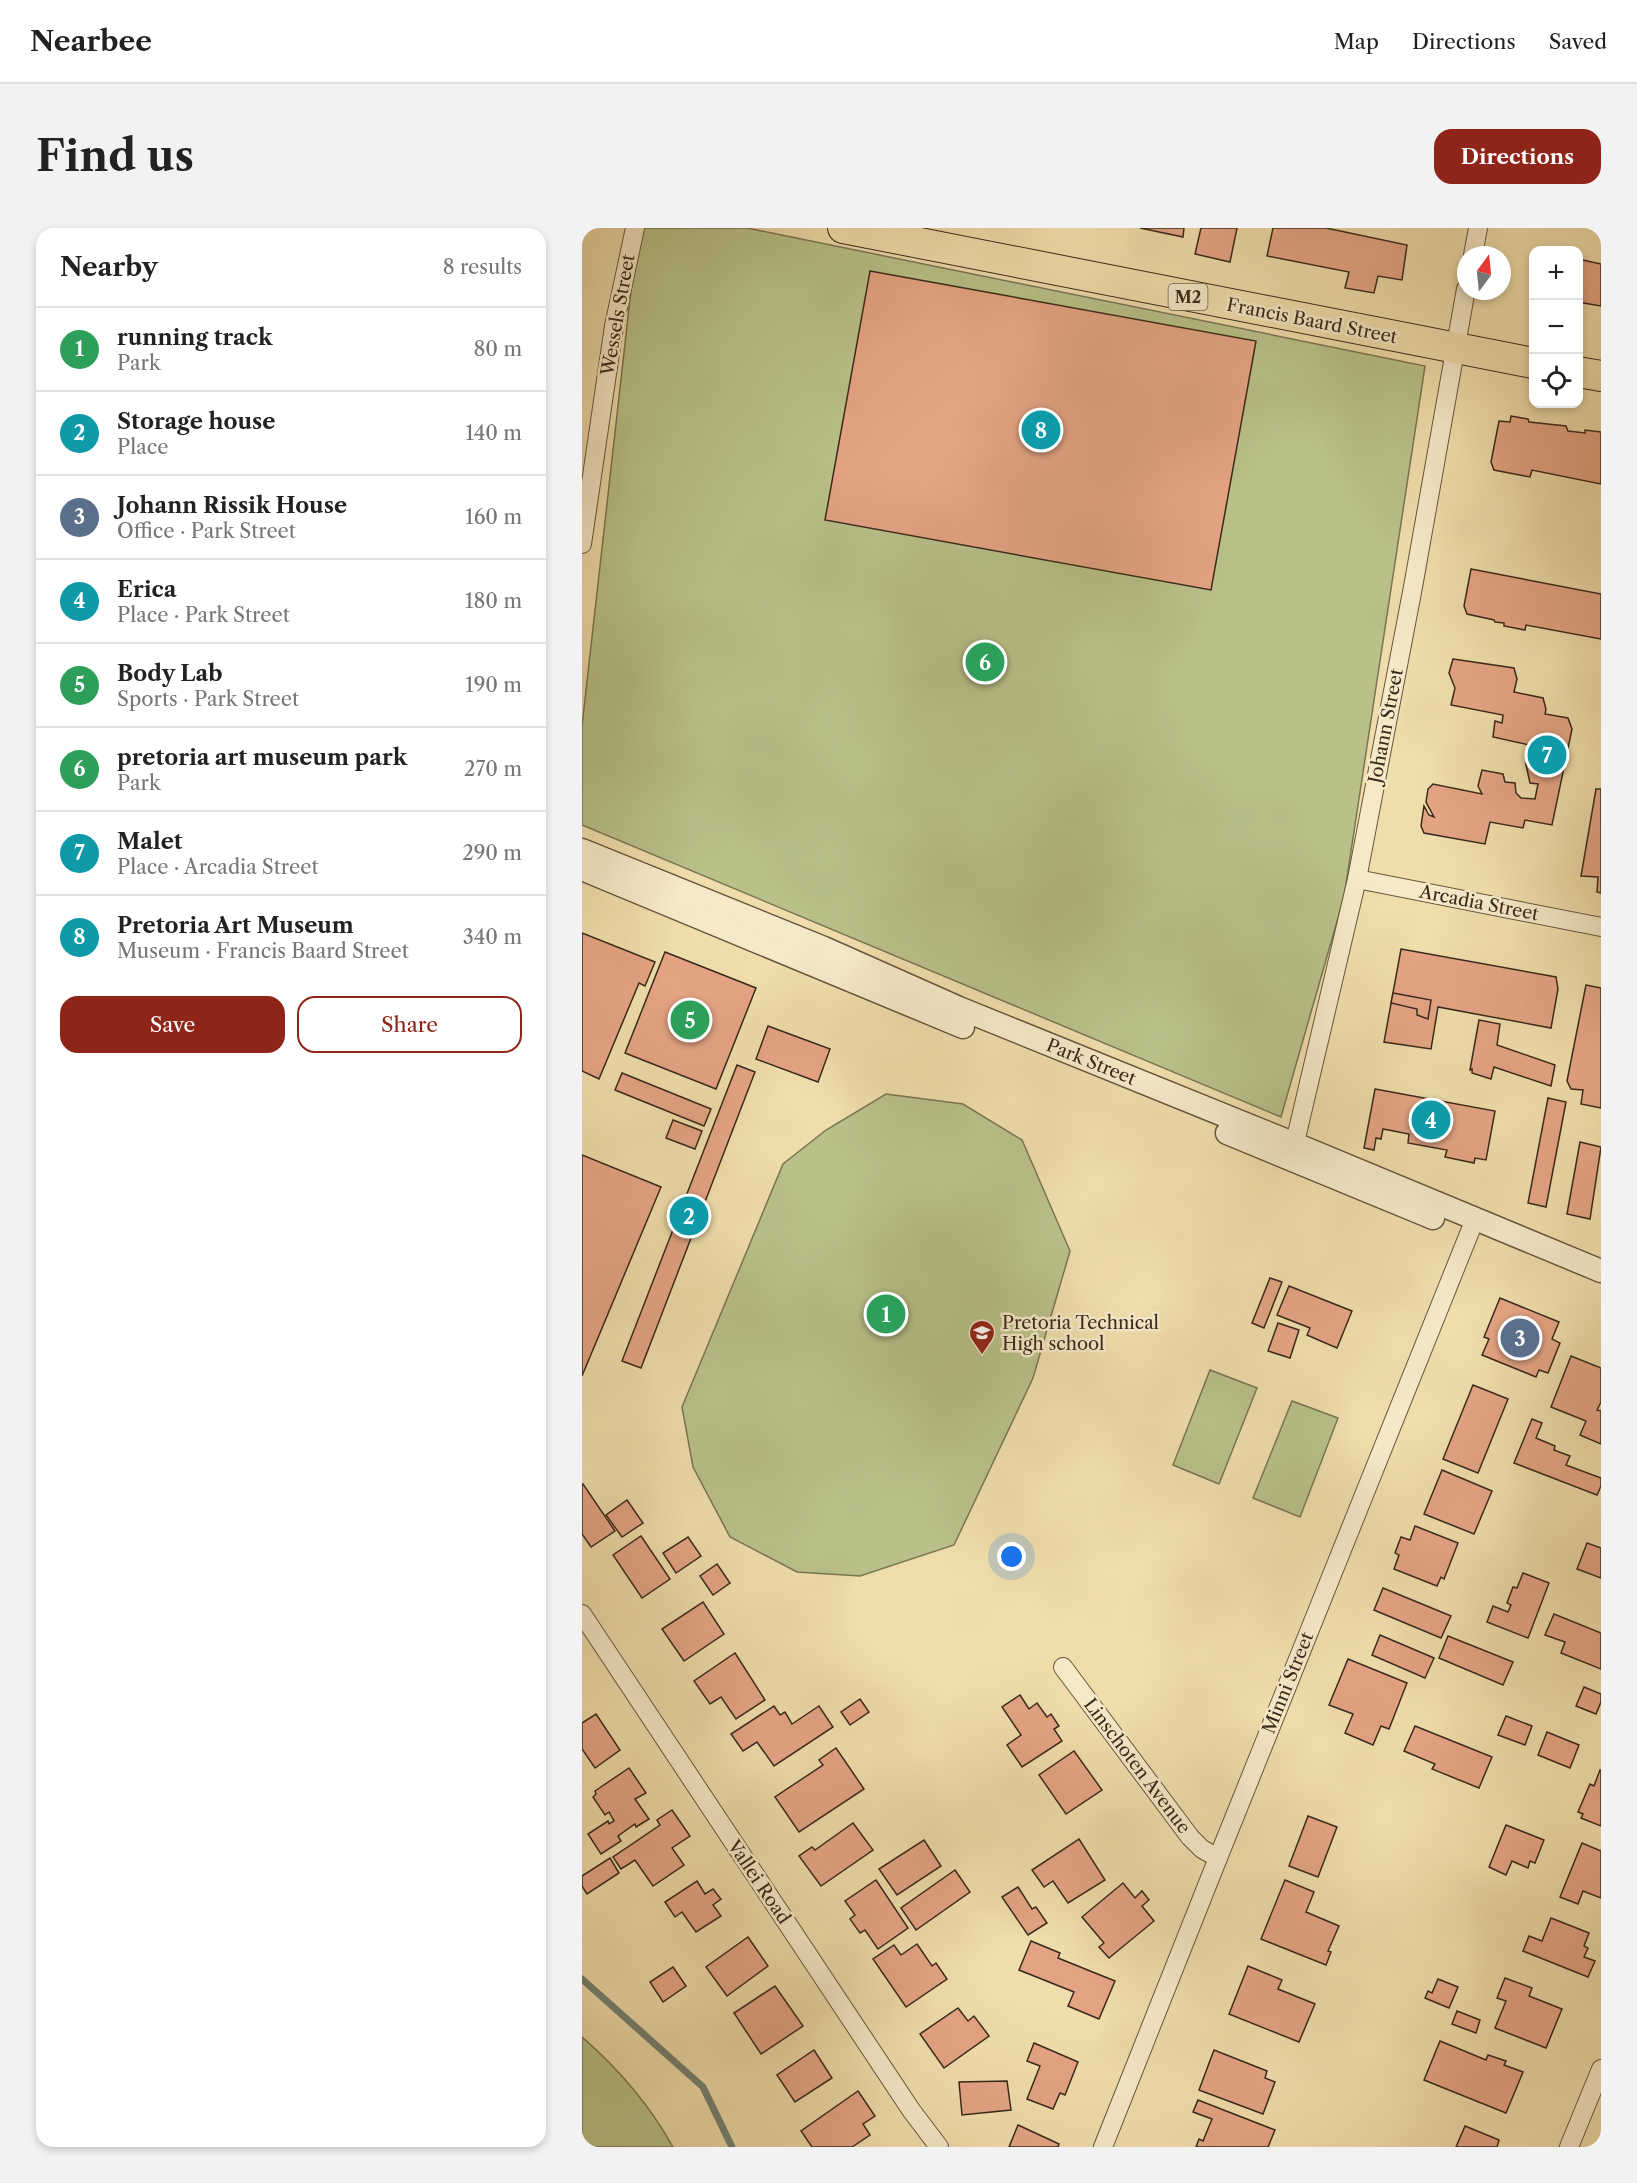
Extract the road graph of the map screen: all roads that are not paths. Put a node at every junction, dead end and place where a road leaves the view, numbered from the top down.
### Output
1 (635, 228) edge
2 (843, 228) edge
3 (1478, 228) edge
4 (1475, 246) edge
5 (1464, 300) edge
6 (1454, 348) junction
7 (1529, 362) edge
8 (1583, 373) edge
9 (1601, 376) edge
10 (582, 544) edge
11 (582, 850) edge
12 (582, 869) edge
13 (1357, 879) junction
14 (1601, 927) edge
15 (1293, 1152) junction
16 (1472, 1226) junction
17 (1601, 1271) edge
18 (1601, 1285) edge
19 (582, 1614) edge
20 (1063, 1667) dead end
21 (1218, 1858) junction
22 (1601, 2069) edge
23 (939, 2147) edge
24 (1103, 2147) edge
25 (1569, 2147) edge

1 - 10 street, Wessels Street
2 - 6 main road, Francis Baard Street / M2
3 - 4 street
5 - 6 street, Johann Street
6 - 7 main road, Francis Baard Street / M2
6 - 13 street, Johann Street
8 - 9 main road
11 - 15 street, Park Street
12 - 15 street, Park Street
13 - 14 street, Arcadia Street
13 - 15 street, Johann Street
15 - 16 street, Park Street
16 - 17 street, Park Street
16 - 18 street, Park Street
16 - 21 street, Minni Street
19 - 23 street, Vallei Road
20 - 21 street, Linschoten Avenue
21 - 24 street, Minni Street
22 - 25 street

